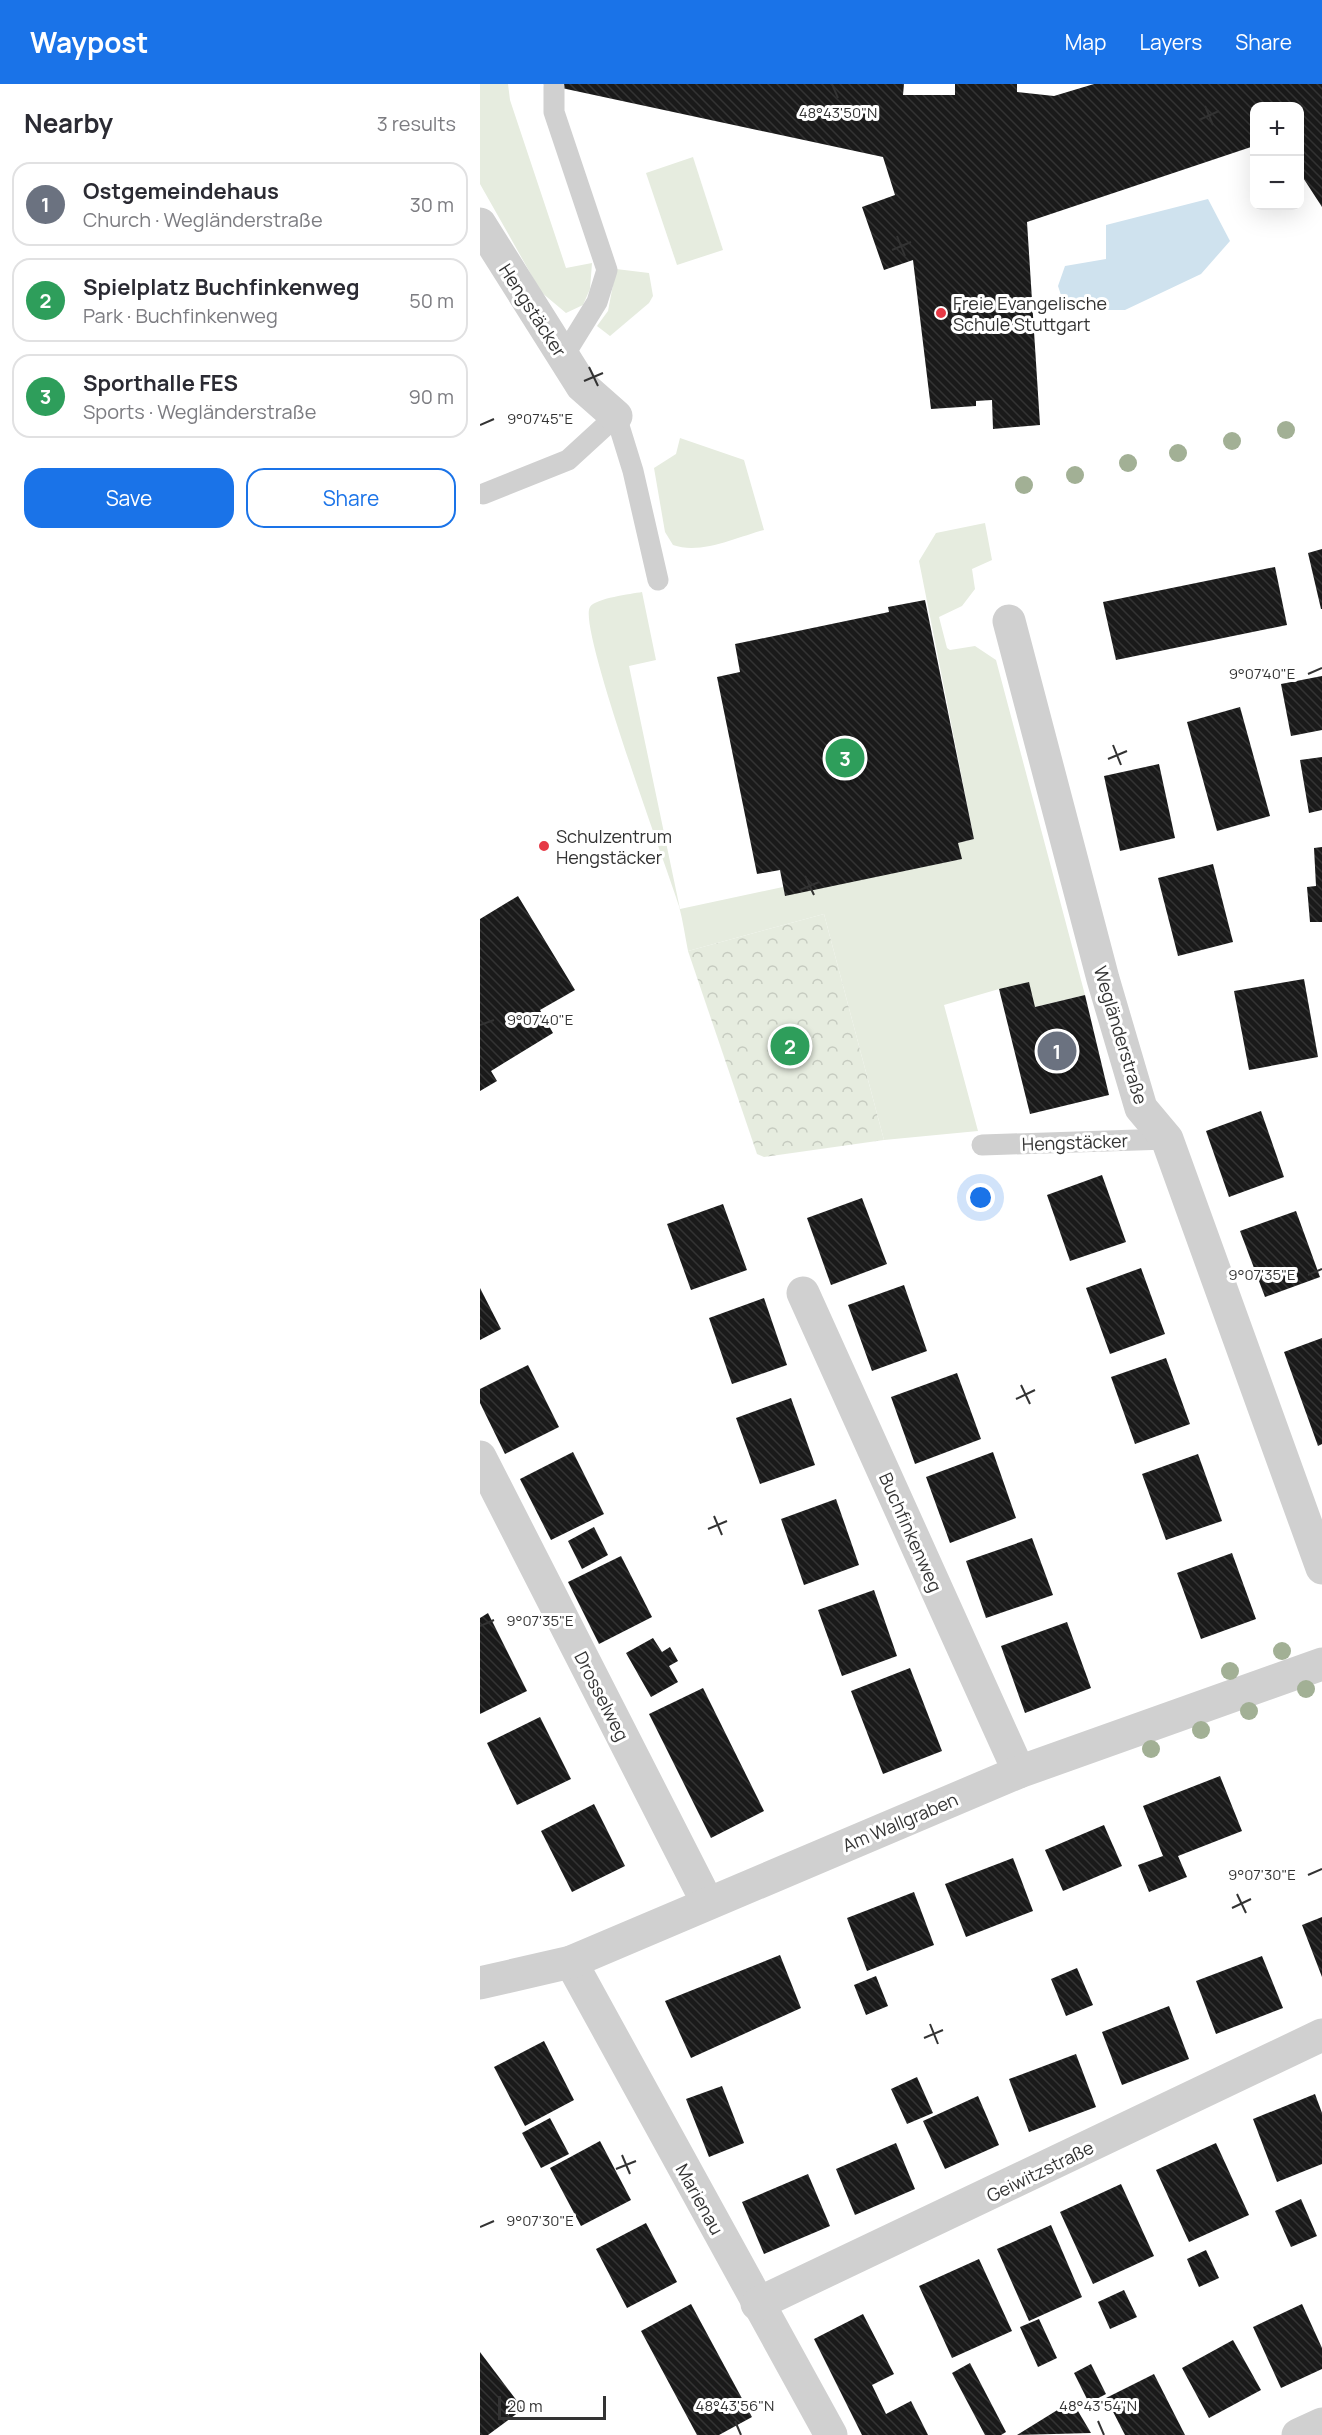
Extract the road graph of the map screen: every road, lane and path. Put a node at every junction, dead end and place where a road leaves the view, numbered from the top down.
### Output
1 (554, 87) dead end
2 (480, 224) edge
3 (563, 357) junction
4 (616, 416) junction
5 (483, 495) dead end
6 (657, 580) dead end
7 (1009, 621) dead end
8 (1167, 1139) junction
9 (982, 1145) dead end
10 (803, 1293) dead end
11 (480, 1457) edge
12 (1322, 1568) edge
13 (1322, 1664) edge
14 (1019, 1772) junction
15 (707, 1902) junction
16 (572, 1962) junction
17 (480, 1983) edge
18 (1322, 2035) edge
19 (758, 2304) junction
20 (1322, 2424) edge
21 (831, 2435) edge
22 (1298, 2435) edge

1 - 3 lane
2 - 3 street, Hengstäcker
3 - 4 street, Hengstäcker
4 - 5 lane
4 - 6 lane
7 - 8 street, Wegländerstraße
8 - 9 lane, Hengstäcker
8 - 12 street, Wegländerstraße
10 - 14 street, Buchfinkenweg
11 - 15 street, Drosselweg
13 - 14 street, Am Wallgraben
14 - 15 street, Am Wallgraben
15 - 16 street, Am Wallgraben
16 - 17 street, Am Wallgraben
16 - 19 street, Marienau
18 - 19 street, Geiwitzstraße
19 - 21 street, Marienau
20 - 22 street

